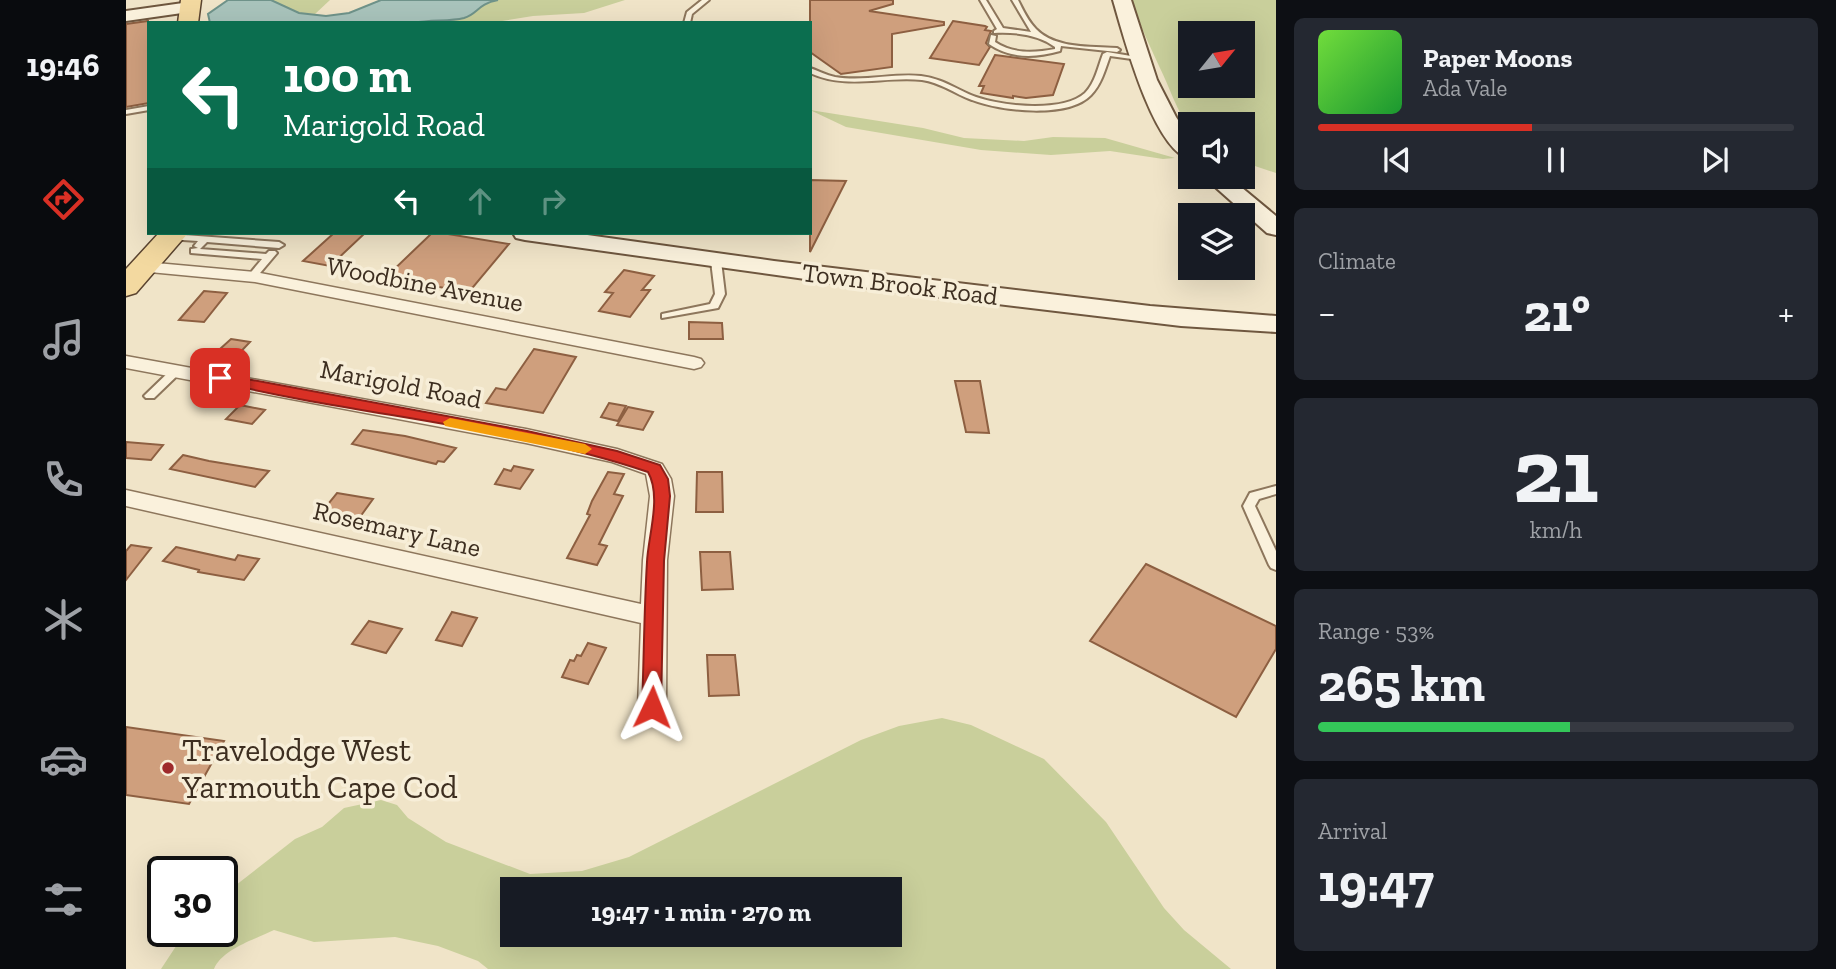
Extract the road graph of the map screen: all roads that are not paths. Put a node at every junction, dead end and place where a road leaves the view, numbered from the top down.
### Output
1 (706, 0) edge
2 (984, 0) edge
3 (1015, 0) edge
4 (1122, 0) edge
5 (190, 10) edge
6 (126, 16) edge
7 (687, 21) edge
8 (997, 32) junction
9 (1037, 35) junction
10 (1052, 41) junction
11 (1058, 50) junction
12 (1107, 54) junction
13 (1139, 55) junction
14 (812, 71) edge
15 (147, 108) edge
16 (126, 112) edge
17 (1178, 135) edge
18 (1229, 189) edge
19 (1276, 228) edge
20 (555, 235) edge
21 (204, 239) junction
22 (180, 240) edge
23 (269, 257) junction
24 (716, 261) junction
25 (136, 277) edge
26 (252, 277) junction
27 (666, 316) dead end
28 (1276, 324) edge
29 (126, 362) edge
30 (694, 363) dead end
31 (177, 370) junction
32 (150, 396) dead end
33 (1276, 490) edge
34 (126, 498) edge
35 (1276, 565) edge
36 (654, 617) junction
37 (652, 707) dead end

1 - 7 lane
2 - 8 lane
3 - 9 lane
4 - 13 main road
5 - 6 main road
8 - 9 lane
8 - 11 lane
9 - 10 lane
10 - 11 lane
10 - 13 lane
11 - 12 lane
12 - 13 lane
12 - 14 lane
13 - 17 main road
15 - 16 lane
18 - 19 main road
20 - 24 main road, Town Brook Road
21 - 22 lane
21 - 22 lane
21 - 23 lane
22 - 23 lane
22 - 25 main road
23 - 26 lane
24 - 27 lane
24 - 28 main road, Town Brook Road
25 - 26 street, Woodbine Avenue
26 - 30 street, Woodbine Avenue
29 - 31 street, Marigold Road
31 - 32 lane
31 - 36 street, Marigold Road
33 - 35 lane
34 - 36 street, Rosemary Lane
36 - 37 street

